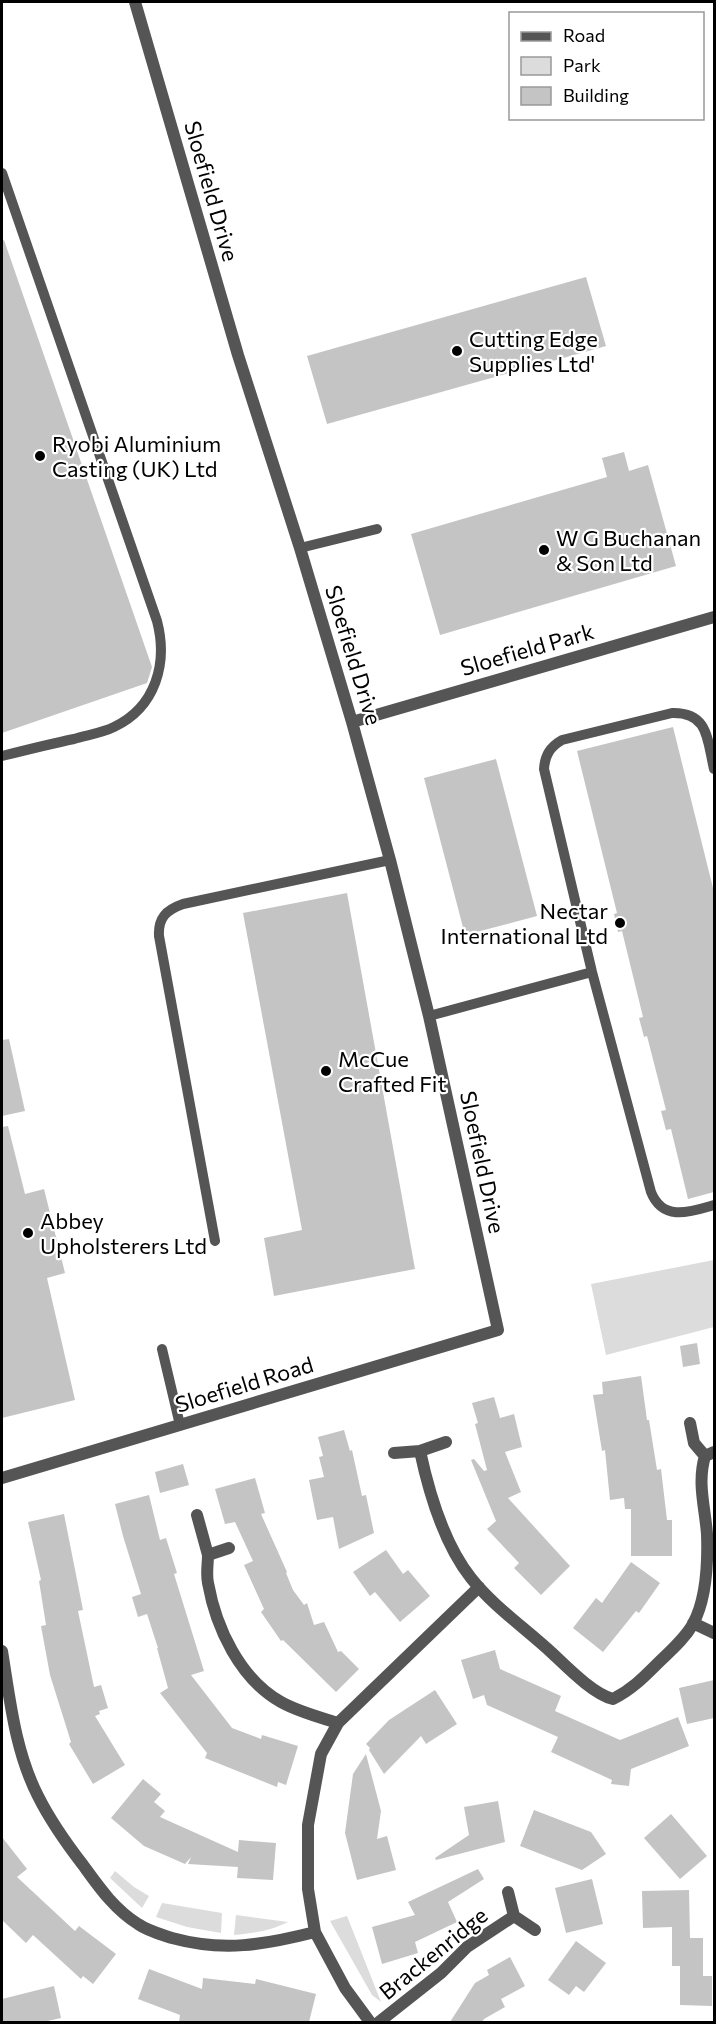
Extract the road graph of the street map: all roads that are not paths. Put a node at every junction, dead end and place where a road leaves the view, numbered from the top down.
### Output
1 (135, 2) edge
2 (2, 173) edge
3 (377, 529) dead end
4 (300, 548) junction
5 (714, 617) edge
6 (352, 722) junction
7 (2, 756) edge
8 (714, 769) edge
9 (390, 860) junction
10 (592, 972) junction
11 (429, 1016) junction
12 (714, 1205) edge
13 (215, 1241) dead end
14 (498, 1330) joint
15 (162, 1349) dead end
16 (690, 1423) dead end
17 (180, 1425) junction
18 (446, 1442) dead end
19 (420, 1451) junction
20 (394, 1453) dead end
21 (710, 1454) edge
22 (2, 1478) edge
23 (197, 1515) dead end
24 (229, 1548) dead end
25 (208, 1555) junction
26 (479, 1587) junction
27 (693, 1623) junction
28 (714, 1633) edge
29 (2, 1651) edge
30 (7, 1718) edge
31 (338, 1723) junction
32 (508, 1892) dead end
33 (514, 1916) junction
34 (535, 1930) dead end
35 (315, 1932) junction
36 (370, 2022) edge
37 (379, 2022) edge

1 - 4 street, Sloefield Drive
2 - 7 lane
3 - 4 lane
4 - 6 street, Sloefield Drive
5 - 6 street, Sloefield Park
6 - 9 street, Sloefield Drive
8 - 10 lane
9 - 11 street, Sloefield Drive
9 - 13 lane
10 - 11 lane
10 - 12 lane
11 - 14 street, Sloefield Drive
14 - 17 street, Sloefield Road
15 - 17 lane
16 - 21 street
17 - 22 street, Sloefield Road
18 - 19 street
19 - 20 street
19 - 26 street
21 - 27 street
23 - 25 street
24 - 25 street
25 - 31 street
26 - 27 street
26 - 31 street, Brackenridge
27 - 28 street
29 - 30 street
30 - 35 street
31 - 35 street, Brackenridge
32 - 33 street, Brackenridge
33 - 34 street, Brackenridge
33 - 37 street, Brackenridge
35 - 36 street, Brackenridge

